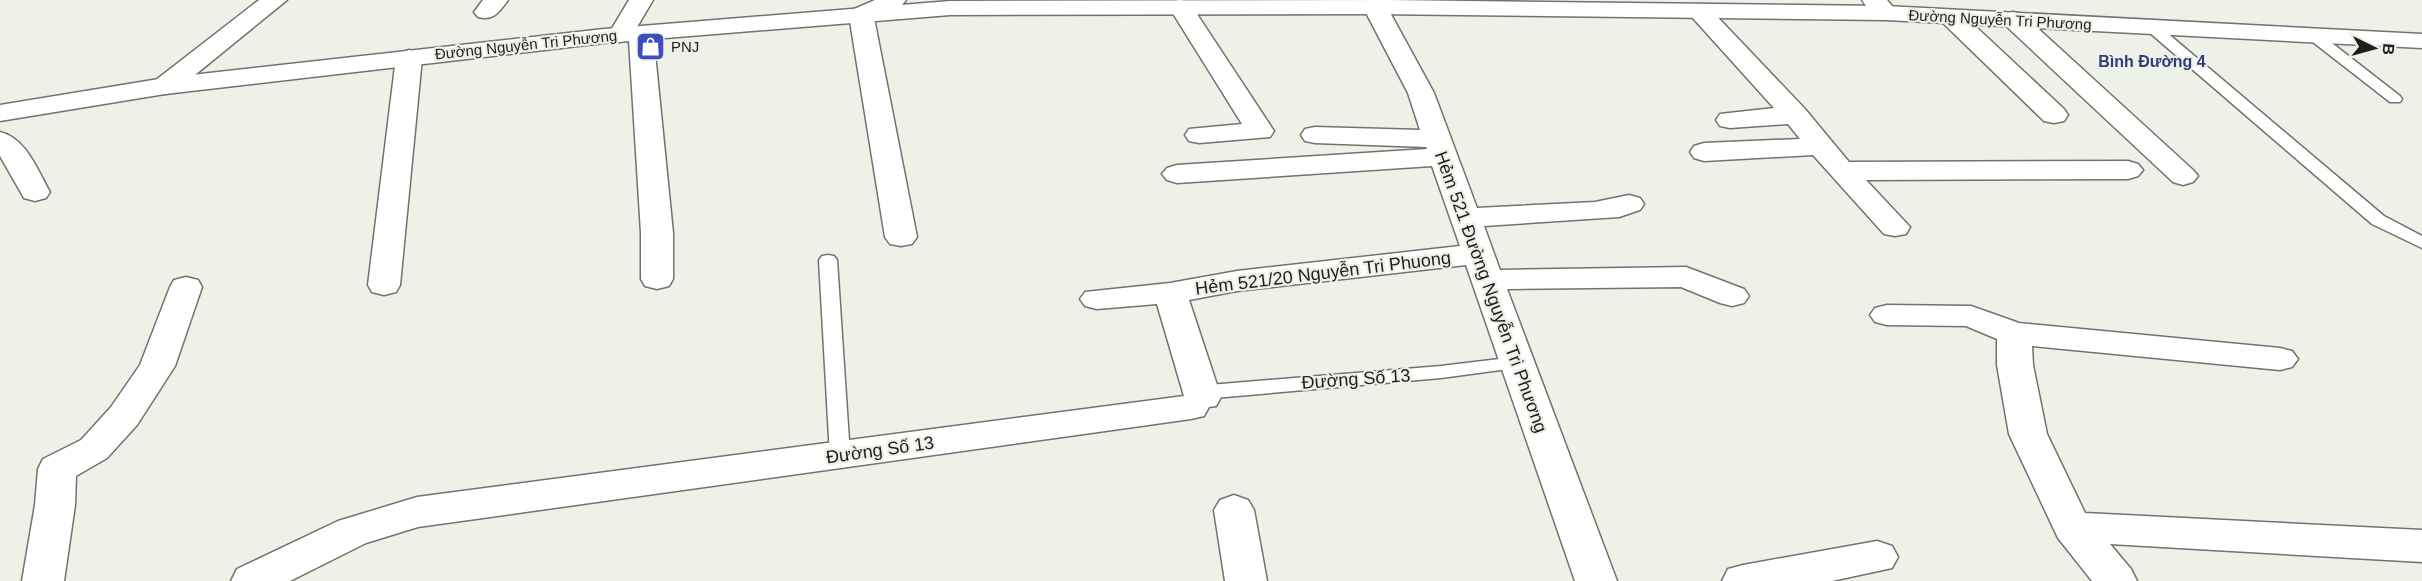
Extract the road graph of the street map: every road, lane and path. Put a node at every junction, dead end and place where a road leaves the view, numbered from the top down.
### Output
1 (275, 0) edge
2 (641, 0) edge
3 (894, 0) edge
4 (1518, 4) edge
5 (1186, 5) edge
6 (1660, 5) edge
7 (1375, 7) junction
8 (1880, 7) edge
9 (1699, 11) junction
10 (1957, 11) edge
11 (861, 15) junction
12 (2013, 19) junction
13 (2154, 29) junction
14 (631, 34) junction
15 (2314, 36) junction
16 (2422, 41) edge
17 (410, 58) junction
18 (165, 86) junction
19 (2395, 99) dead end
20 (0, 113) edge
21 (1795, 115) junction
22 (2054, 115) dead end
23 (1730, 120) dead end
24 (1199, 135) dead end
25 (1315, 135) dead end
26 (0, 140) edge
27 (1821, 146) junction
28 (1440, 148) junction
29 (1704, 152) dead end
30 (2128, 170) dead end
31 (1841, 171) junction
32 (1177, 174) dead end
33 (2183, 176) dead end
34 (35, 192) dead end
35 (1629, 204) dead end
36 (1466, 218) junction
37 (1894, 227) dead end
38 (901, 237) dead end
39 (2422, 243) edge
40 (828, 260) dead end
41 (1481, 267) junction
42 (657, 279) dead end
43 (384, 285) dead end
44 (186, 287) dead end
45 (1170, 293) junction
46 (1732, 296) dead end
47 (1097, 299) dead end
48 (1887, 315) dead end
49 (2014, 333) junction
50 (2280, 359) dead end
51 (1516, 363) junction
52 (1197, 402) junction
53 (840, 456) junction
54 (1234, 510) dead end
55 (2072, 527) junction
56 (2422, 546) edge
57 (1877, 557) dead end
58 (43, 581) edge
59 (252, 581) edge
60 (1246, 581) edge
61 (1596, 581) edge
62 (1743, 581) edge
63 (2116, 581) edge

1 - 18 street
2 - 14 street
3 - 11 street
4 - 6 street, Đường Nguyễn Tri Phương
4 - 7 street, Đường Nguyễn Tri Phương
5 - 7 street, Đường Nguyễn Tri Phương
5 - 11 street, Đường Nguyễn Tri Phương
5 - 24 street
6 - 9 street, Đường Nguyễn Tri Phương
7 - 28 street, Hẻm 521 Đường Nguyễn Tri Phương
8 - 9 street, Đường Nguyễn Tri Phương
8 - 10 street, Đường Nguyễn Tri Phương
9 - 21 street
10 - 12 street, Đường Nguyễn Tri Phương
10 - 22 street
11 - 14 street, Đường Nguyễn Tri Phương
11 - 38 street
12 - 13 street, Đường Nguyễn Tri Phương
12 - 33 street
13 - 15 street, Đường Nguyễn Tri Phương
13 - 39 lane
14 - 17 street, Đường Nguyễn Tri Phương
14 - 42 street
15 - 16 street, Đường Nguyễn Tri Phương
15 - 19 lane
17 - 18 street, Đường Nguyễn Tri Phương
17 - 43 street
18 - 20 street, Đường Nguyễn Tri Phương
21 - 23 street
21 - 27 street
25 - 28 street
26 - 34 street
27 - 29 street
27 - 31 street
28 - 32 street
28 - 36 street, Hẻm 521 Đường Nguyễn Tri Phương
30 - 31 street
31 - 37 street
35 - 36 street
36 - 41 street, Hẻm 521 Đường Nguyễn Tri Phương
40 - 53 lane
41 - 45 street, Hẻm 521/20 Nguyễn Tri Phuong
41 - 46 street, Hẻm 521/20 Nguyễn Tri Phuong
41 - 51 street, Hẻm 521 Đường Nguyễn Tri Phương
44 - 58 street
45 - 47 street
45 - 52 street, Hẻm 521/20 Nguyễn Tri Phuong
48 - 49 street
49 - 50 street
49 - 55 street
51 - 52 lane, Đường Số 13
51 - 61 street, Hẻm 521 Đường Nguyễn Tri Phương
52 - 53 street, Đường Số 13
53 - 59 street, Đường Số 13
54 - 60 street
55 - 56 street
55 - 63 street
57 - 62 street

